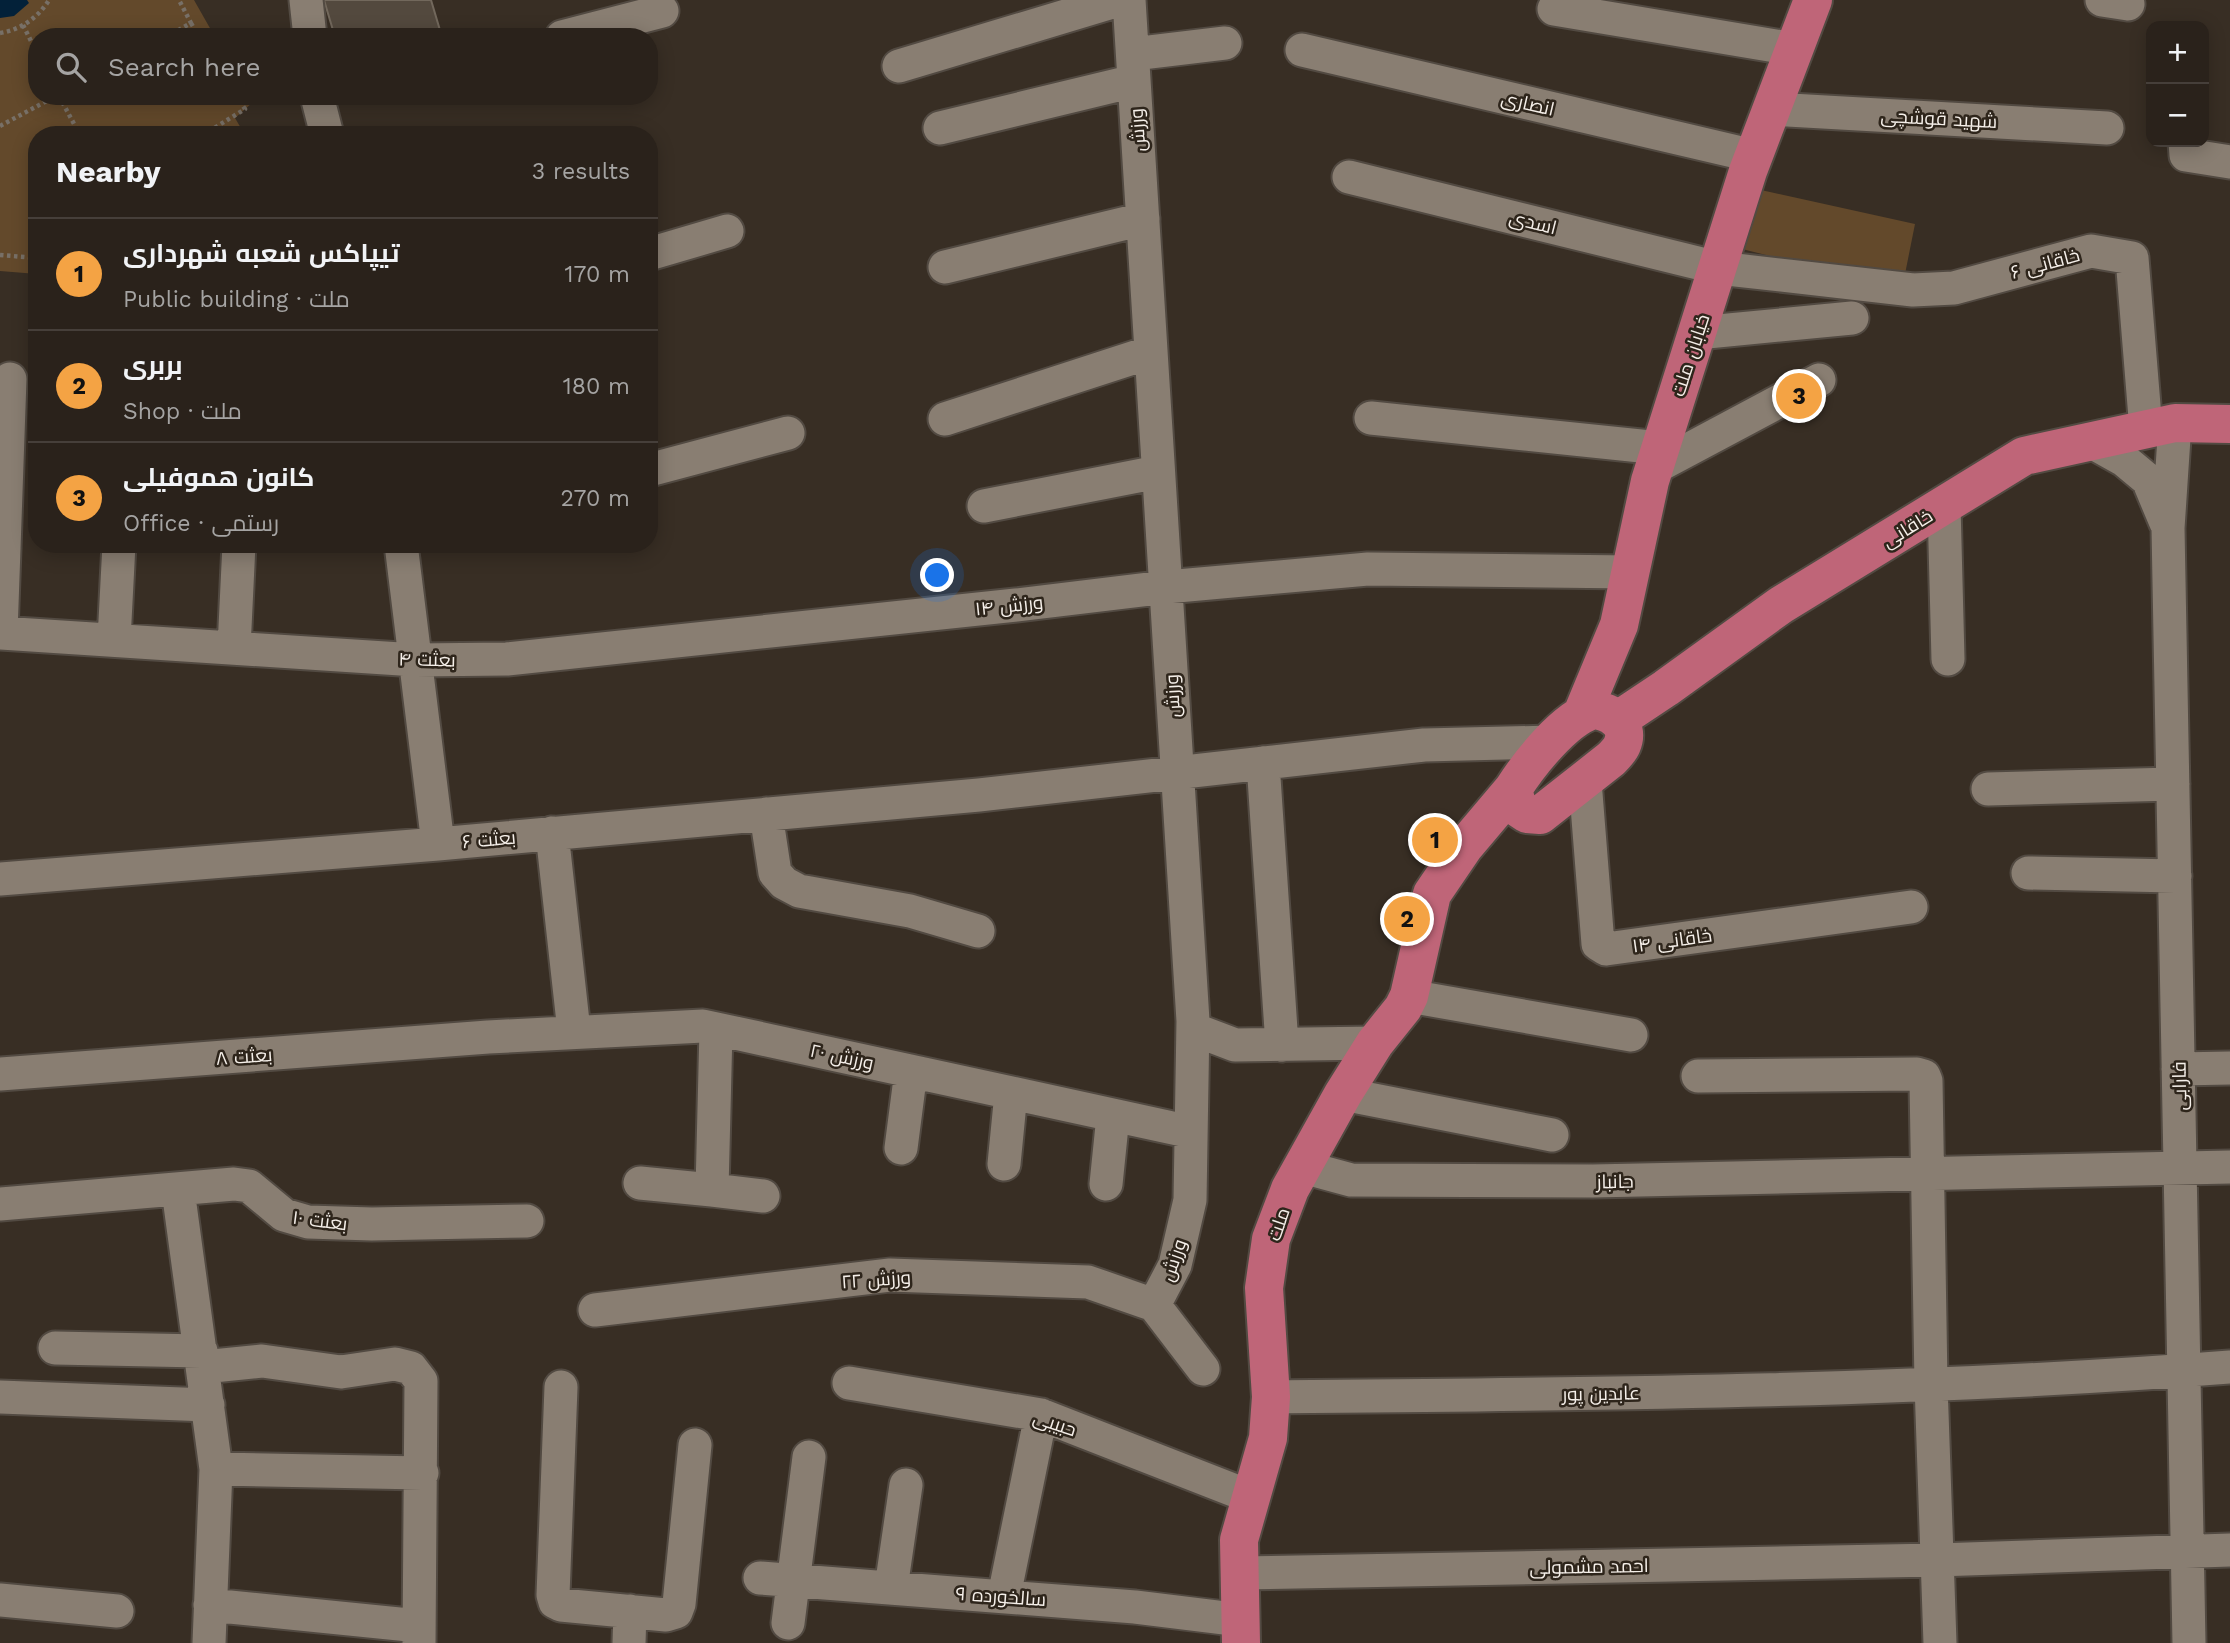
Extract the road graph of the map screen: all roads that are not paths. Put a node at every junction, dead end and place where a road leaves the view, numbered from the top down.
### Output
1 (306, 0) edge
2 (1119, 0) edge
3 (1129, 0) edge
4 (1813, 0) edge
5 (1554, 9) dead end
6 (662, 11) dead end
7 (309, 28) edge
8 (597, 28) edge
9 (1225, 43) dead end
10 (1794, 49) junction
11 (1302, 50) dead end
12 (899, 66) dead end
13 (1133, 68) junction
14 (323, 105) edge
15 (1772, 109) junction
16 (326, 126) edge
17 (940, 128) dead end
18 (2107, 128) dead end
19 (2185, 147) edge
20 (1754, 156) junction
21 (2230, 162) edge
22 (1349, 177) dead end
23 (1143, 219) junction
24 (727, 231) dead end
25 (658, 251) edge
26 (945, 267) dead end
27 (1718, 268) junction
28 (1913, 290) joint
29 (1852, 318) dead end
30 (1697, 333) junction
31 (1151, 352) junction
32 (10, 379) dead end
33 (1819, 380) dead end
34 (1371, 418) dead end
35 (945, 419) dead end
36 (2230, 424) edge
37 (2160, 427) junction
38 (788, 433) dead end
39 (2090, 441) junction
40 (1657, 458) junction
41 (658, 468) edge
42 (1158, 472) junction
43 (1944, 505) junction
44 (984, 506) dead end
45 (2168, 528) junction
46 (119, 553) edge
47 (239, 553) edge
48 (402, 553) edge
49 (1631, 572) junction
50 (1166, 587) junction
51 (852, 621) joint
52 (0, 633) edge
53 (114, 640) junction
54 (234, 648) junction
55 (1948, 659) dead end
56 (415, 660) junction
57 (1600, 717) junction
58 (1550, 742) junction
59 (1263, 763) junction
60 (1176, 773) junction
61 (1585, 780) junction
62 (2173, 784) junction
63 (1513, 789) junction
64 (1988, 789) dead end
65 (766, 814) junction
66 (1541, 815) junction
67 (552, 833) junction
68 (438, 844) junction
69 (1464, 847) junction
70 (2028, 873) dead end
71 (2175, 876) junction
72 (0, 878) edge
73 (1911, 908) dead end
74 (978, 931) dead end
75 (1409, 996) junction
76 (716, 1029) junction
77 (1193, 1029) junction
78 (573, 1031) junction
79 (1631, 1035) dead end
80 (488, 1037) joint
81 (1375, 1043) junction
82 (1282, 1045) junction
83 (2230, 1068) edge
84 (2178, 1069) junction
85 (911, 1071) junction
86 (0, 1074) edge
87 (1698, 1076) dead end
88 (1011, 1093) junction
89 (1343, 1094) junction
90 (1113, 1115) junction
91 (1191, 1132) junction
92 (1552, 1135) dead end
93 (901, 1148) dead end
94 (1003, 1164) dead end
95 (1303, 1167) junction
96 (2230, 1167) edge
97 (2180, 1170) junction
98 (1928, 1175) junction
99 (640, 1184) dead end
100 (1106, 1184) dead end
101 (178, 1190) junction
102 (712, 1190) junction
103 (762, 1196) dead end
104 (0, 1204) edge
105 (527, 1221) dead end
106 (1154, 1305) junction
107 (595, 1310) dead end
108 (55, 1348) dead end
109 (202, 1359) junction
110 (2230, 1367) edge
111 (1203, 1369) dead end
112 (2184, 1370) junction
113 (849, 1383) dead end
114 (1931, 1384) junction
115 (561, 1387) dead end
116 (1271, 1396) junction
117 (0, 1397) edge
118 (208, 1405) junction
119 (1041, 1415) junction
120 (695, 1445) dead end
121 (809, 1457) dead end
122 (216, 1469) junction
123 (422, 1473) junction
124 (906, 1485) dead end
125 (1251, 1497) junction
126 (2230, 1550) edge
127 (2188, 1551) junction
128 (1937, 1560) junction
129 (1240, 1573) junction
130 (760, 1578) dead end
131 (794, 1580) junction
132 (891, 1588) junction
133 (1004, 1596) junction
134 (0, 1600) edge
135 (210, 1605) junction
136 (117, 1611) dead end
137 (788, 1623) dead end
138 (630, 1627) edge
139 (1241, 1631) edge
140 (419, 1635) edge
141 (209, 1643) edge
142 (1940, 1643) edge
143 (2189, 1643) edge

1 - 7 street
2 - 12 street
3 - 13 street, ورزش
4 - 10 main road, خیابان ملت
5 - 10 street
6 - 8 street
9 - 13 street
10 - 15 main road, خیابان ملت
11 - 20 street, انصاری
13 - 17 street
13 - 23 street, ورزش
14 - 16 street
15 - 18 street, شهید قوشچی
15 - 20 main road, خیابان ملت
19 - 21 street
20 - 27 main road, خیابان ملت
22 - 27 street, اسدی
23 - 26 street
23 - 31 street, ورزش
24 - 25 street
27 - 28 street, اسدی
27 - 30 main road, خیابان ملت
28 - 37 street, خاقانی ۶
29 - 30 street
30 - 40 main road, خیابان ملت
31 - 35 street
31 - 42 street, ورزش
32 - 52 street
33 - 40 street
34 - 40 street
36 - 37 main road, خاقانی
37 - 39 main road, خاقانی
37 - 45 street, فارابی
38 - 41 street
39 - 43 main road, خاقانی
39 - 45 street, فارابی
40 - 49 main road, خیابان ملت
42 - 44 street
42 - 50 street, ورزش
43 - 55 street
43 - 57 main road, خاقانی
45 - 62 street, فارابی
46 - 53 street
47 - 54 street
48 - 56 street
49 - 50 street, ورزش ۱۴
49 - 57 main road, خیابان ملت
50 - 51 street, ورزش ۱۴
50 - 60 street, ورزش
51 - 56 street, بعثت ۴
52 - 53 street, بعثت ۴
53 - 54 street, بعثت ۴
54 - 56 street, بعثت ۴
56 - 68 street
57 - 58 main road, خاقانی
57 - 61 main road
58 - 59 street, بعثت ۶
58 - 63 main road, خاقانی
59 - 60 street, بعثت ۶
59 - 82 street
60 - 65 street, بعثت ۶
60 - 77 street, ورزش
61 - 66 main road
61 - 73 street, خاقانی ۱۴
62 - 64 street
62 - 71 street, فارابی
63 - 66 main road
63 - 69 main road, ملت
65 - 67 street, بعثت ۶
65 - 74 street
66 - 69 main road
67 - 68 street, بعثت ۶
67 - 78 street
68 - 72 street, بعثت ۶
69 - 75 main road, ملت
70 - 71 street
71 - 84 street, فارابی
75 - 79 street
75 - 81 main road, ملت
76 - 78 street, ورزش ۲۰
76 - 85 street, ورزش ۲۰
76 - 102 street
77 - 82 street
77 - 91 street, ورزش
78 - 80 street, ورزش ۲۰
80 - 86 street, بعثت ٨
81 - 82 street
81 - 89 main road, ملت
83 - 84 street
84 - 97 street, فارابی
85 - 88 street, ورزش ۲۰
85 - 93 street
87 - 98 street
88 - 90 street, ورزش ۲۰
88 - 94 street
89 - 92 street
89 - 95 main road, ملت
90 - 91 street, ورزش ۲۰
90 - 100 street
91 - 106 street, ورزش
95 - 98 street, جانباز
95 - 116 main road, ملت
96 - 97 street, جانباز
97 - 98 street, جانباز
97 - 112 street, فارابی
98 - 114 street
99 - 102 street
101 - 104 street, بعثت ۱۰
101 - 105 street, بعثت ۱۰
101 - 109 street
102 - 103 street
106 - 107 street, ورزش ۲۲
106 - 111 street, ورزش
108 - 109 street
109 - 118 street
109 - 123 street
110 - 112 street, عابدین پور
112 - 114 street, عابدین پور
112 - 127 street, فارابی
113 - 119 street, حبیبی
114 - 116 street, عابدین پور
114 - 128 street
115 - 138 street
116 - 125 main road, ملت
117 - 118 street
118 - 122 street
119 - 125 street, حبیبی
119 - 133 street
120 - 138 street
121 - 131 street
122 - 123 street
122 - 135 street
123 - 140 street
124 - 132 street
125 - 129 main road, ملت
126 - 127 street, احمد مشمولی
127 - 128 street, احمد مشمولی
127 - 143 street, فارابی
128 - 129 street, احمد مشمولی
128 - 142 street
129 - 139 main road, ملت
130 - 131 street, سالخورده ۹
131 - 132 street, سالخورده ۹
131 - 137 street
132 - 133 street, سالخورده ۹
133 - 139 street, سالخورده ۹
134 - 136 street
135 - 140 street
135 - 141 street

